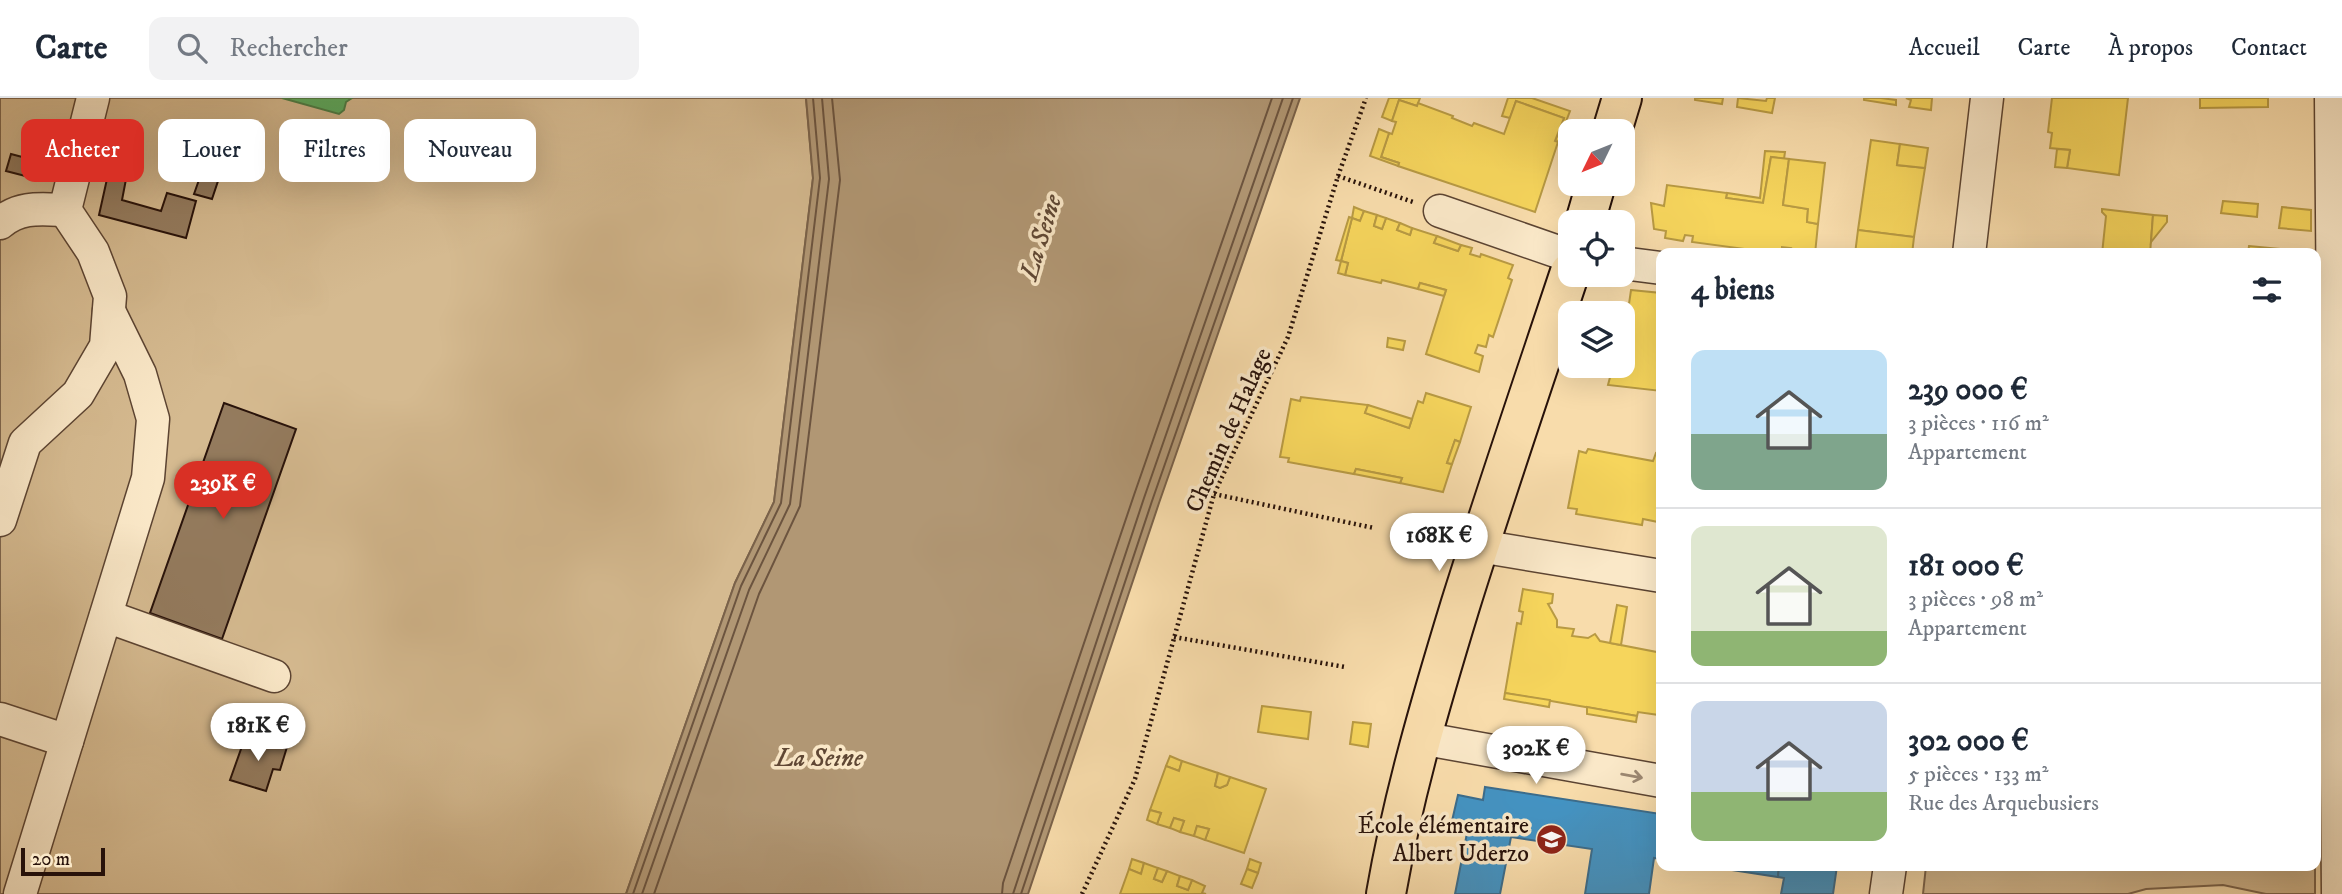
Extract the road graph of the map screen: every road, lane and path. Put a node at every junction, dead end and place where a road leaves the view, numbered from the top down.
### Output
1 (93, 98) edge
2 (1366, 98) edge
3 (1622, 98) edge
4 (1987, 98) edge
5 (2331, 98) edge
6 (1616, 119) edge
7 (1338, 176) junction
8 (65, 210) junction
9 (1440, 211) joint
10 (0, 223) edge
11 (1970, 248) edge
12 (1558, 252) edge
13 (1635, 265) edge
14 (1656, 267) edge
15 (1565, 287) edge
16 (109, 311) junction
17 (13, 439) edge
18 (1214, 494) junction
19 (0, 520) edge
20 (1374, 528) dead end
21 (1479, 546) junction
22 (1656, 575) edge
23 (106, 616) junction
24 (1174, 637) junction
25 (1345, 667) dead end
26 (274, 676) dead end
27 (2326, 680) edge
28 (0, 719) edge
29 (1420, 738) junction
30 (67, 741) junction
31 (1656, 780) edge
32 (1889, 871) edge
33 (2339, 891) edge
34 (20, 894) edge
35 (1082, 894) edge
36 (1386, 894) edge
37 (1886, 894) edge

1 - 8 street
2 - 7 path, Chemin de Halage
3 - 6 main road
4 - 11 street
5 - 27 street
7 - 9 path
7 - 18 path, Chemin de Halage
8 - 10 street
8 - 16 street
9 - 12 street
13 - 14 street
15 - 21 main road
16 - 17 street
16 - 23 street
17 - 19 street
18 - 20 path
18 - 24 path, Chemin de Halage
21 - 22 street
21 - 29 main road
23 - 26 street
23 - 30 street
24 - 25 path
24 - 35 path, Chemin de Halage
27 - 33 street
28 - 30 street
29 -> 31 street
29 - 36 main road
30 - 34 street
32 - 37 street

